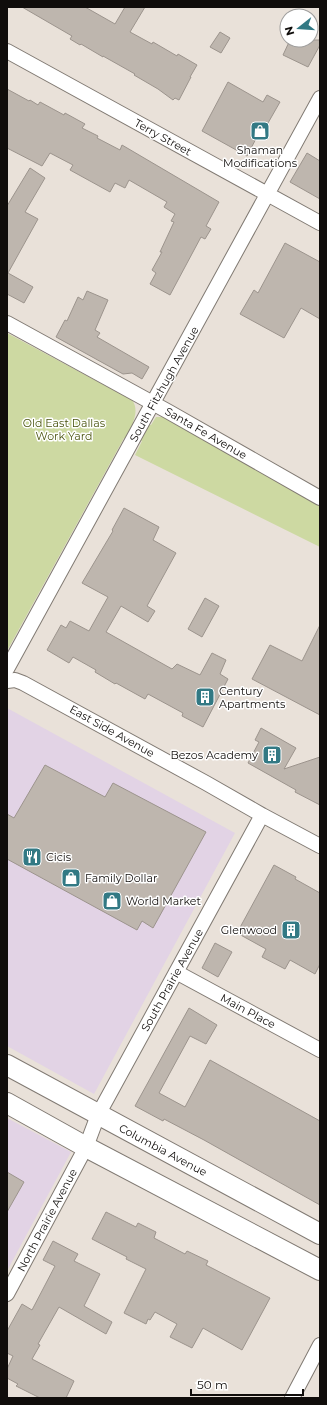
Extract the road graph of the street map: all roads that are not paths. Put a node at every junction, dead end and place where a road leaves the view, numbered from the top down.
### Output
1 (7, 51) edge
2 (320, 98) edge
3 (267, 194) junction
4 (320, 223) edge
5 (7, 323) edge
6 (153, 403) junction
7 (320, 498) edge
8 (7, 669) edge
9 (7, 681) edge
10 (262, 815) junction
11 (320, 846) edge
12 (176, 972) junction
13 (320, 1050) edge
14 (7, 1065) edge
15 (7, 1103) edge
16 (98, 1115) junction
17 (86, 1147) junction
18 (320, 1234) edge
19 (320, 1270) edge
20 (7, 1294) edge
21 (320, 1345) edge
22 (292, 1398) edge

1 - 3 street, Terry Street
2 - 3 street, South Fitzhugh Avenue
3 - 4 street, Terry Street
3 - 6 street, South Fitzhugh Avenue
5 - 6 street, Santa Fe Avenue
6 - 7 street, Santa Fe Avenue
6 - 8 street, South Fitzhugh Avenue
9 - 10 street, East Side Avenue
10 - 11 street, East Side Avenue
10 - 12 street, South Prairie Avenue
12 - 13 street, Main Place
12 - 16 street, South Prairie Avenue
14 - 16 main road, Columbia Avenue
15 - 17 main road
16 - 17 street, South Prairie Avenue
16 - 18 main road, Columbia Avenue
17 - 19 main road
17 - 20 street, North Prairie Avenue
21 - 22 street

